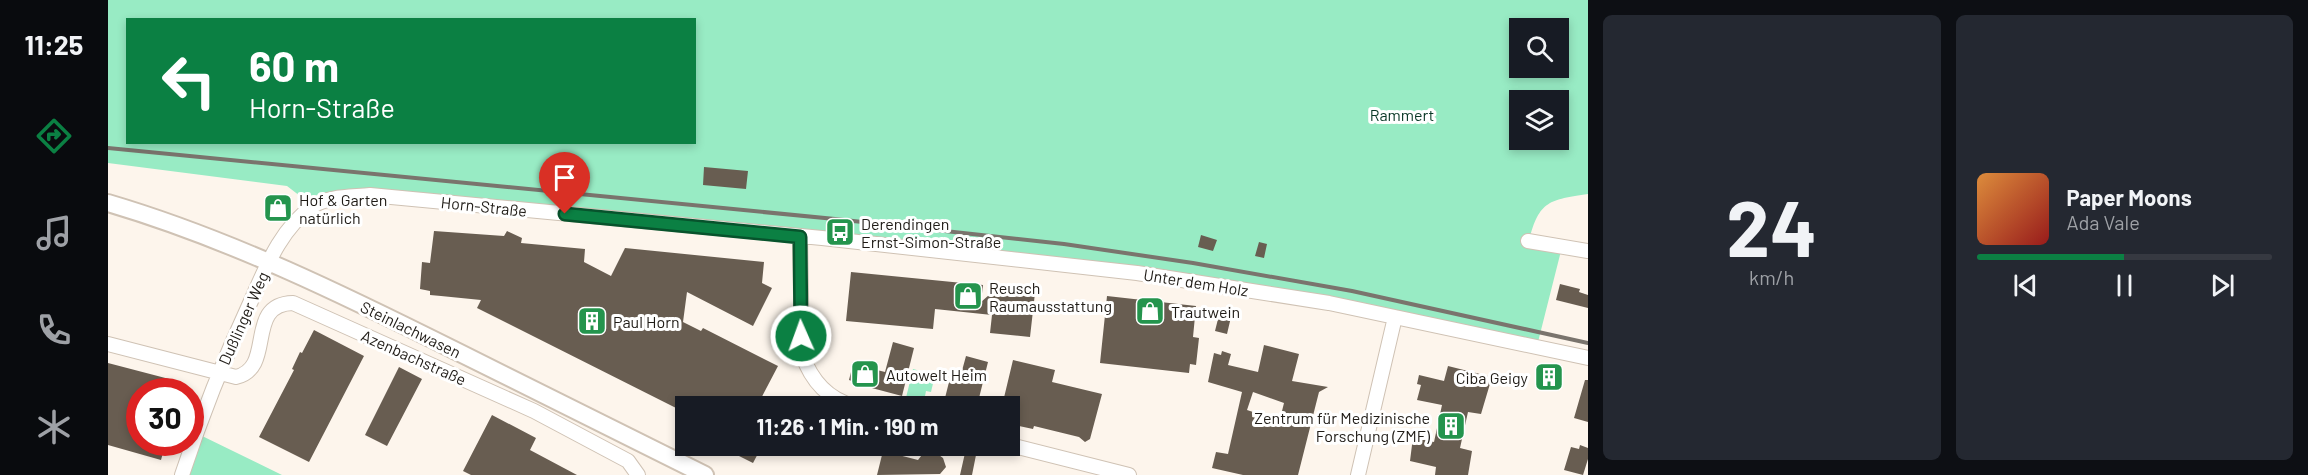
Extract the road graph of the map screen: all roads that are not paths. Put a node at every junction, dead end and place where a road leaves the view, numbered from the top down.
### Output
1 (108, 202) edge
2 (800, 237) junction
3 (1528, 241) dead end
4 (1588, 251) edge
5 (269, 262) junction
6 (1395, 317) junction
7 (108, 344) edge
8 (1588, 358) edge
9 (218, 373) junction
10 (832, 396) edge
11 (1020, 448) edge
12 (695, 473) edge
13 (182, 475) edge
14 (638, 475) edge
15 (1129, 475) edge
16 (1358, 475) edge

1 - 5 street, Steinlachwasen
2 - 5 street, Horn-Straße
2 - 6 street, Unter dem Holz
2 - 10 street
3 - 4 street
5 - 9 street, Dußlinger Weg
5 - 12 street, Steinlachwasen
6 - 8 street, Unter dem Holz
6 - 16 street
7 - 9 street, Dußlinger Weg
9 - 13 street, Dußlinger Weg
9 - 14 street, Azenbachstraße
11 - 15 street

